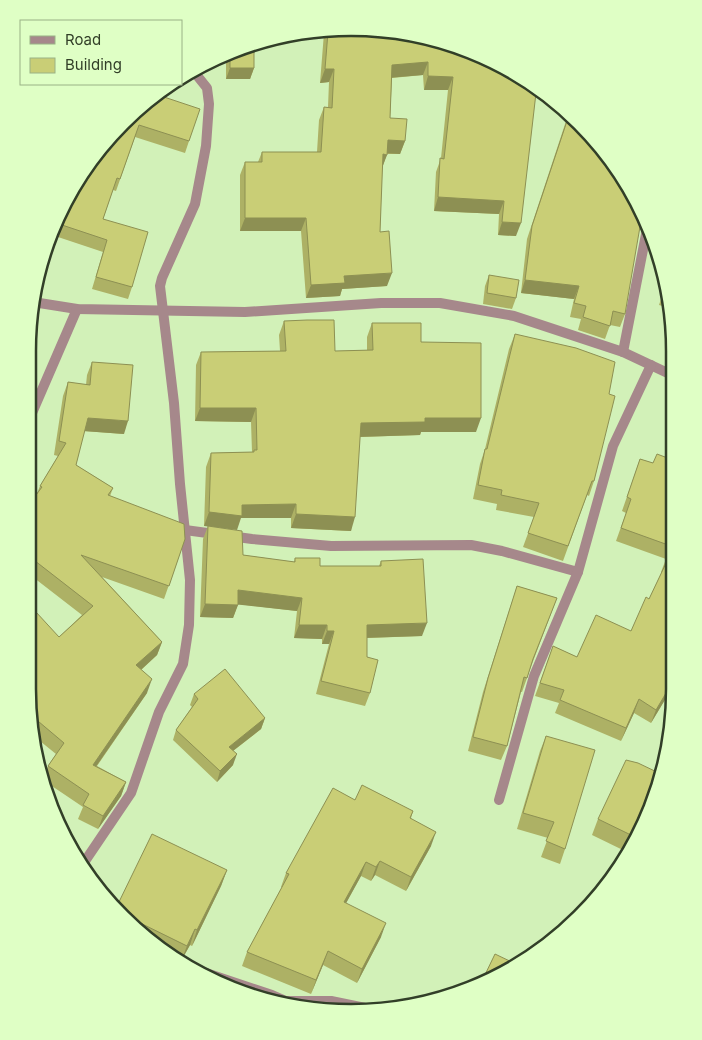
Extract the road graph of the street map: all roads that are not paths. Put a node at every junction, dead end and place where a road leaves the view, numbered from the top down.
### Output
1 (198, 76) edge
2 (645, 239) edge
3 (40, 303) edge
4 (77, 309) junction
5 (163, 310) junction
6 (623, 352) junction
7 (651, 365) junction
8 (666, 372) edge
9 (36, 404) edge
10 (185, 530) junction
11 (578, 572) junction
12 (499, 800) dead end
13 (87, 861) edge
14 (314, 1001) edge
15 (344, 1004) edge

1 - 5 street
2 - 6 street
3 - 4 street
4 - 5 street
4 - 9 street
5 - 6 street
5 - 10 street
6 - 7 street
7 - 8 street
7 - 11 street
10 - 11 street
10 - 13 street
11 - 12 street
14 - 15 street

